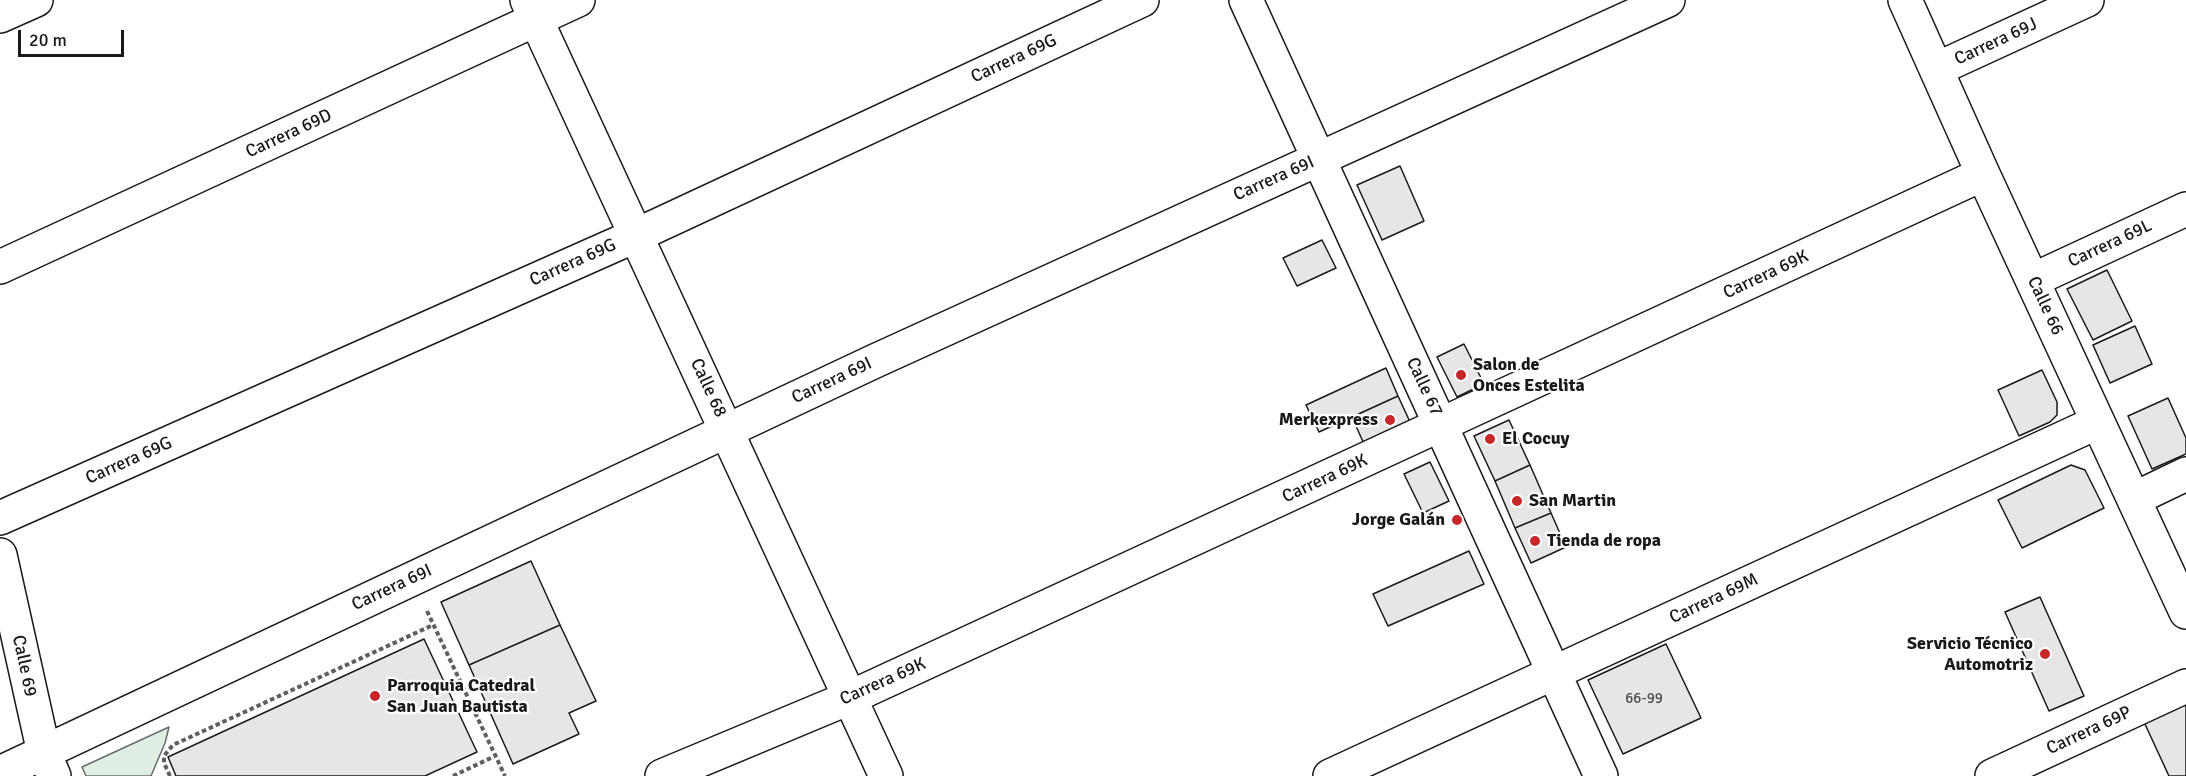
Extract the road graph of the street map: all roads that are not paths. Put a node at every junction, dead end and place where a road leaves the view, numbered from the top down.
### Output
1 (36, 0) edge
2 (578, 0) edge
3 (1142, 0) edge
4 (1246, 0) edge
5 (1668, 0) edge
6 (1905, 0) edge
7 (2088, 0) edge
8 (532, 10) edge
9 (0, 16) edge
10 (1937, 69) junction
11 (1319, 159) junction
12 (1983, 174) junction
13 (2186, 209) edge
14 (637, 235) junction
15 (0, 267) edge
16 (2033, 280) junction
17 (2098, 422) junction
18 (1442, 425) junction
19 (727, 430) junction
20 (2186, 474) edge
21 (2134, 499) junction
22 (0, 518) edge
23 (0, 555) edge
24 (2186, 612) edge
25 (1554, 673) junction
26 (2186, 686) edge
27 (849, 698) junction
28 (49, 765) edge
29 (0, 773) edge
30 (662, 776) edge
31 (886, 776) edge
32 (1330, 776) edge
33 (1600, 776) edge
34 (1992, 776) edge

1 - 9 street
2 - 8 street, Carrera 69D
3 - 14 street, Carrera 69G
4 - 11 street, Calle 67
5 - 11 street, Carrera 69I
6 - 10 street, Calle 66
7 - 10 street, Carrera 69J
8 - 14 street, Calle 68
8 - 15 street, Carrera 69D
10 - 12 street, Calle 66
11 - 18 street, Calle 67
11 - 19 street, Carrera 69I
12 - 16 street, Calle 66
12 - 18 street, Carrera 69K
13 - 16 street, Carrera 69L
14 - 19 street, Calle 68
14 - 22 street, Carrera 69G
16 - 17 street, Calle 66
17 - 21 street, Calle 66
17 - 25 street, Carrera 69M
18 - 25 street, Calle 67
18 - 27 street, Carrera 69K
19 - 27 street, Calle 68
19 - 28 street, Carrera 69I
20 - 21 street
21 - 24 street, Calle 66
23 - 28 street, Calle 69
25 - 32 street, Carrera 69M
25 - 33 street, Calle 67
26 - 34 street, Carrera 69P
27 - 30 street, Carrera 69K
27 - 31 street, Calle 68
28 - 29 street, Carrera 69I

